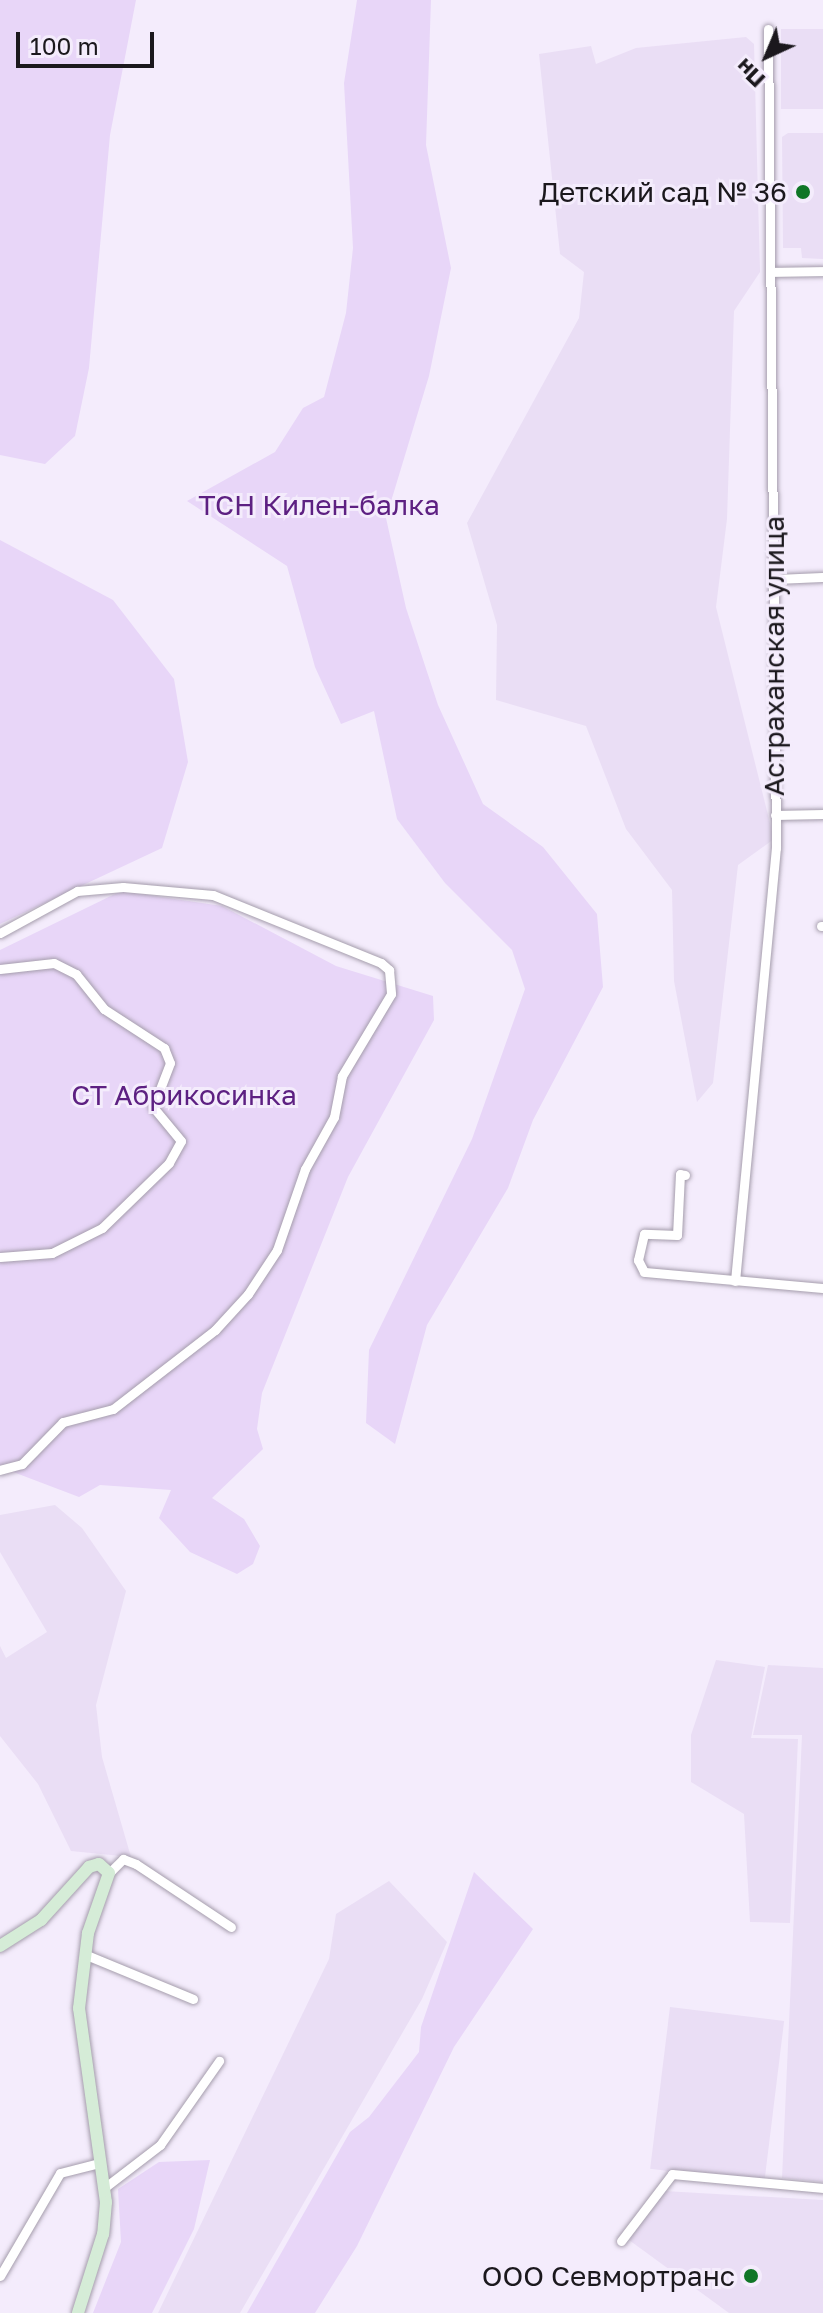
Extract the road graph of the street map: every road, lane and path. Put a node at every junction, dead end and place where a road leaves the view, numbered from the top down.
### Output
1 (768, 29) dead end
2 (823, 271) edge
3 (771, 272) junction
4 (823, 577) edge
5 (775, 579) junction
6 (823, 814) edge
7 (775, 815) junction
8 (0, 933) edge
9 (0, 969) edge
10 (685, 1175) dead end
11 (0, 1257) edge
12 (735, 1281) junction
13 (823, 1288) edge
14 (0, 1470) edge
15 (104, 1869) junction
16 (231, 1927) dead end
17 (0, 1946) edge
18 (84, 1954) junction
19 (193, 1999) dead end
20 (219, 2061) dead end
21 (99, 2163) junction
22 (104, 2188) junction
23 (823, 2188) edge
24 (621, 2241) dead end
25 (0, 2276) edge
26 (78, 2313) edge

1 - 3 street, Астраханская улица
2 - 3 street
3 - 5 street, Астраханская улица
4 - 5 street
5 - 7 street, Астраханская улица
6 - 7 street
7 - 12 street, Астраханская улица
8 - 14 street
9 - 11 street
10 - 12 street
12 - 13 street
15 - 16 street
15 - 17 main road
15 - 18 main road
18 - 19 street
18 - 21 main road
20 - 22 street
21 - 22 main road
21 - 25 street
22 - 26 main road
23 - 24 street

